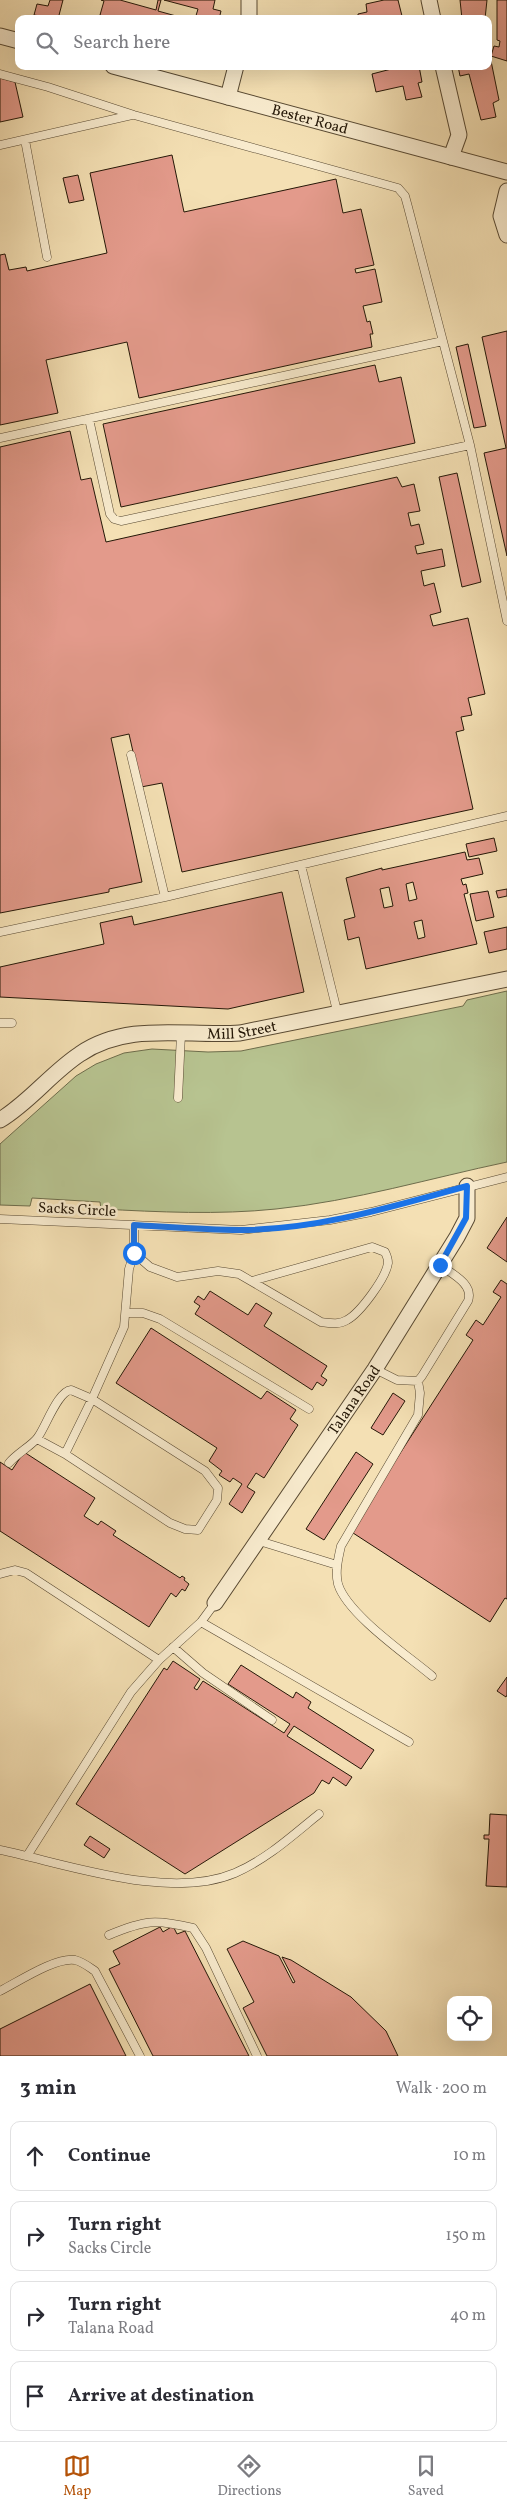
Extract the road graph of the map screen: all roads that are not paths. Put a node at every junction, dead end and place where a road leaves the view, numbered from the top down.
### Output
1 (249, 0) edge
2 (429, 0) edge
3 (249, 15) edge
4 (432, 15) edge
5 (0, 36) edge
6 (15, 40) edge
7 (127, 70) edge
8 (235, 70) edge
9 (444, 70) edge
10 (0, 74) edge
11 (228, 97) junction
12 (134, 115) junction
13 (25, 140) junction
14 (0, 145) edge
15 (451, 157) junction
16 (507, 172) edge
17 (507, 191) edge
18 (507, 235) edge
19 (48, 257) dead end
20 (442, 341) junction
21 (89, 419) junction
22 (0, 438) edge
23 (470, 445) junction
24 (507, 621) edge
25 (131, 755) dead end
26 (507, 816) edge
27 (301, 865) junction
28 (165, 898) junction
29 (0, 932) edge
30 (507, 980) edge
31 (338, 1015) junction
32 (0, 1023) edge
33 (12, 1023) dead end
34 (181, 1034) junction
35 (178, 1098) dead end
36 (0, 1120) edge
37 (507, 1177) edge
38 (467, 1186) junction
39 (0, 1219) edge
40 (134, 1225) junction
41 (134, 1253) junction
42 (440, 1265) junction
43 (252, 1281) junction
44 (126, 1313) junction
45 (375, 1369) junction
46 (418, 1381) junction
47 (92, 1399) junction
48 (309, 1409) dead end
49 (37, 1440) junction
50 (64, 1454) junction
51 (9, 1463) dead end
52 (256, 1540) junction
53 (337, 1565) junction
54 (0, 1574) edge
55 (215, 1603) joint
56 (201, 1622) junction
57 (173, 1648) junction
58 (159, 1660) junction
59 (432, 1676) dead end
60 (272, 1720) dead end
61 (409, 1742) dead end
62 (319, 1814) dead end
63 (0, 1850) edge
64 (27, 1856) junction
65 (109, 1935) dead end
66 (0, 1991) edge
67 (140, 2056) edge
68 (257, 2056) edge

1 - 3 street
2 - 4 street
5 - 6 street
7 - 11 street, Bester Road
8 - 11 street
9 - 15 street
10 - 12 lane
11 - 15 street, Bester Road
12 - 13 lane
12 - 20 lane
13 - 14 lane
13 - 19 lane
15 - 16 street, Bester Road
17 - 18 street
20 - 21 lane
20 - 23 lane
21 - 22 lane
21 - 23 lane
23 - 24 lane
25 - 28 lane
26 - 27 lane
27 - 28 lane
27 - 31 lane
28 - 29 lane
30 - 31 street, Mill Street
31 - 34 street, Mill Street
32 - 33 lane
34 - 35 lane
34 - 36 street, Mill Street
37 - 38 lane, Sacks Circle
38 - 40 lane, Sacks Circle
38 - 42 street, Talana Road
39 - 40 lane, Sacks Circle
40 - 41 lane
41 - 43 lane
41 - 44 lane
42 - 45 street, Talana Road
42 - 46 lane
43 - 43 lane
44 - 47 lane
44 - 48 lane
45 - 46 lane
45 - 52 street, Talana Road
46 - 53 lane
47 - 49 lane
47 - 50 lane
47 - 50 lane
49 - 50 lane
49 - 51 lane
52 - 53 lane
52 - 55 street, Talana Road
53 - 59 lane
54 - 58 lane
55 - 56 lane
56 - 57 lane
56 - 61 lane
57 - 58 lane
57 - 60 lane
58 - 64 lane
62 - 64 lane
63 - 64 lane
65 - 68 lane
66 - 67 lane

